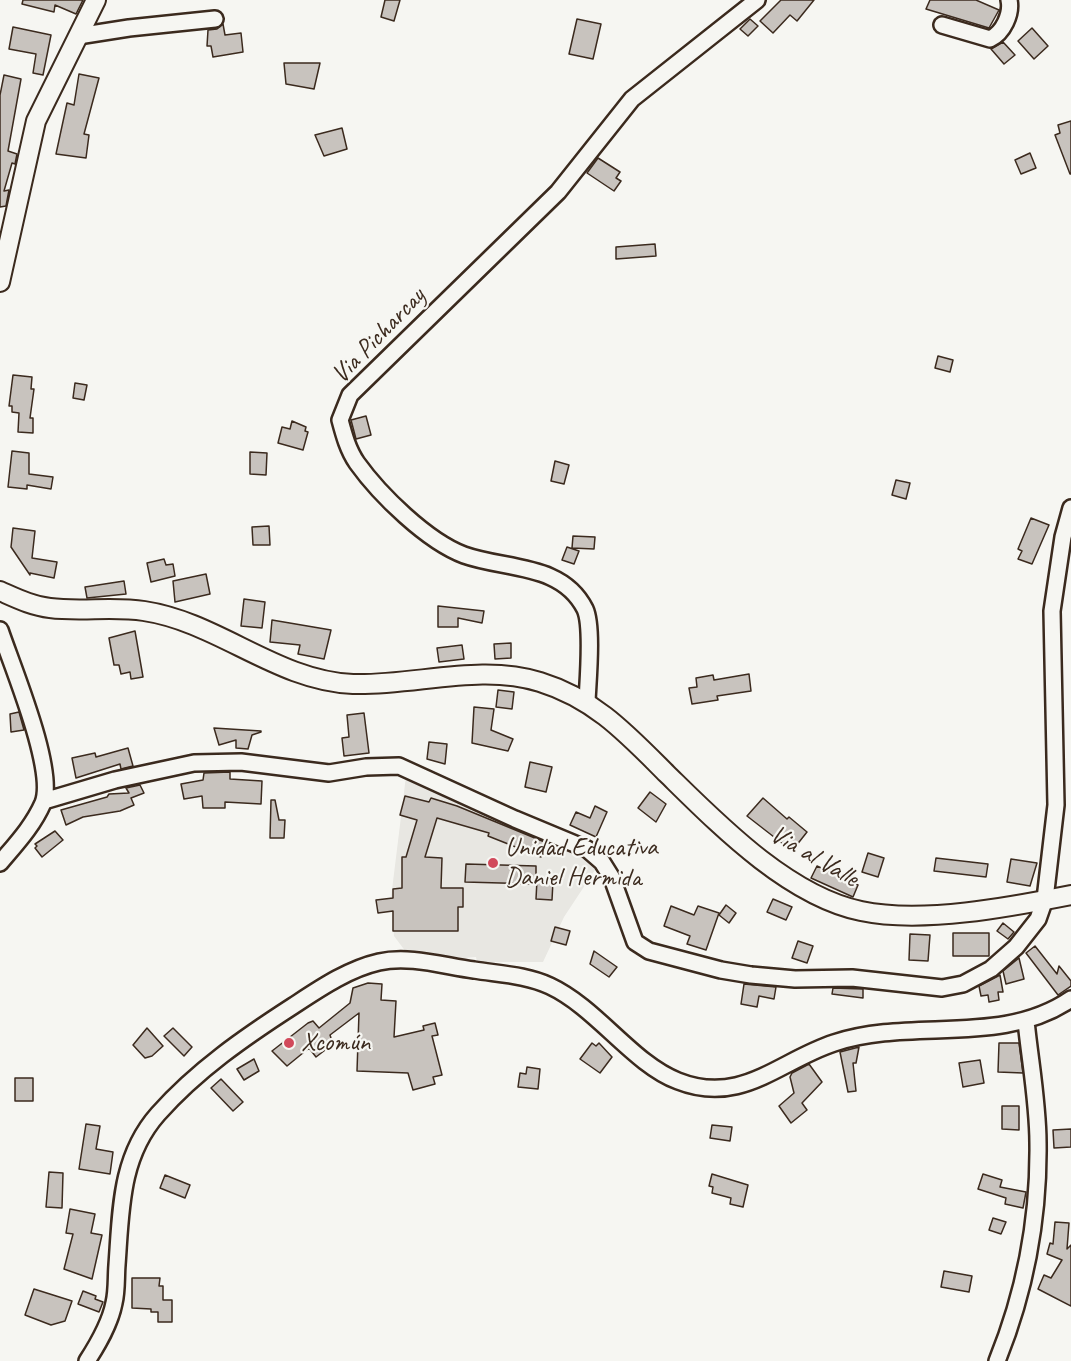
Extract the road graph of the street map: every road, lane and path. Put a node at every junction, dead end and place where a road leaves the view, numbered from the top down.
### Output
1 (96, 0) edge
2 (757, 0) edge
3 (1008, 0) edge
4 (215, 19) dead end
5 (942, 25) dead end
6 (78, 36) junction
7 (0, 282) edge
8 (1071, 508) edge
9 (0, 591) edge
10 (0, 630) edge
11 (587, 701) junction
12 (44, 801) junction
13 (0, 863) edge
14 (1071, 895) edge
15 (1045, 899) junction
16 (1071, 999) edge
17 (1026, 1021) junction
18 (87, 1361) edge
19 (997, 1361) edge

1 - 6 main road
2 - 11 street, Via Picharcay
3 - 5 street
4 - 6 street
6 - 7 main road
8 - 15 street
9 - 11 main road, Via al Valle
10 - 12 street
11 - 15 main road, Via al Valle
12 - 13 street
12 - 15 street
14 - 15 main road, Via al Valle
16 - 17 street
17 - 18 street
17 - 19 street

